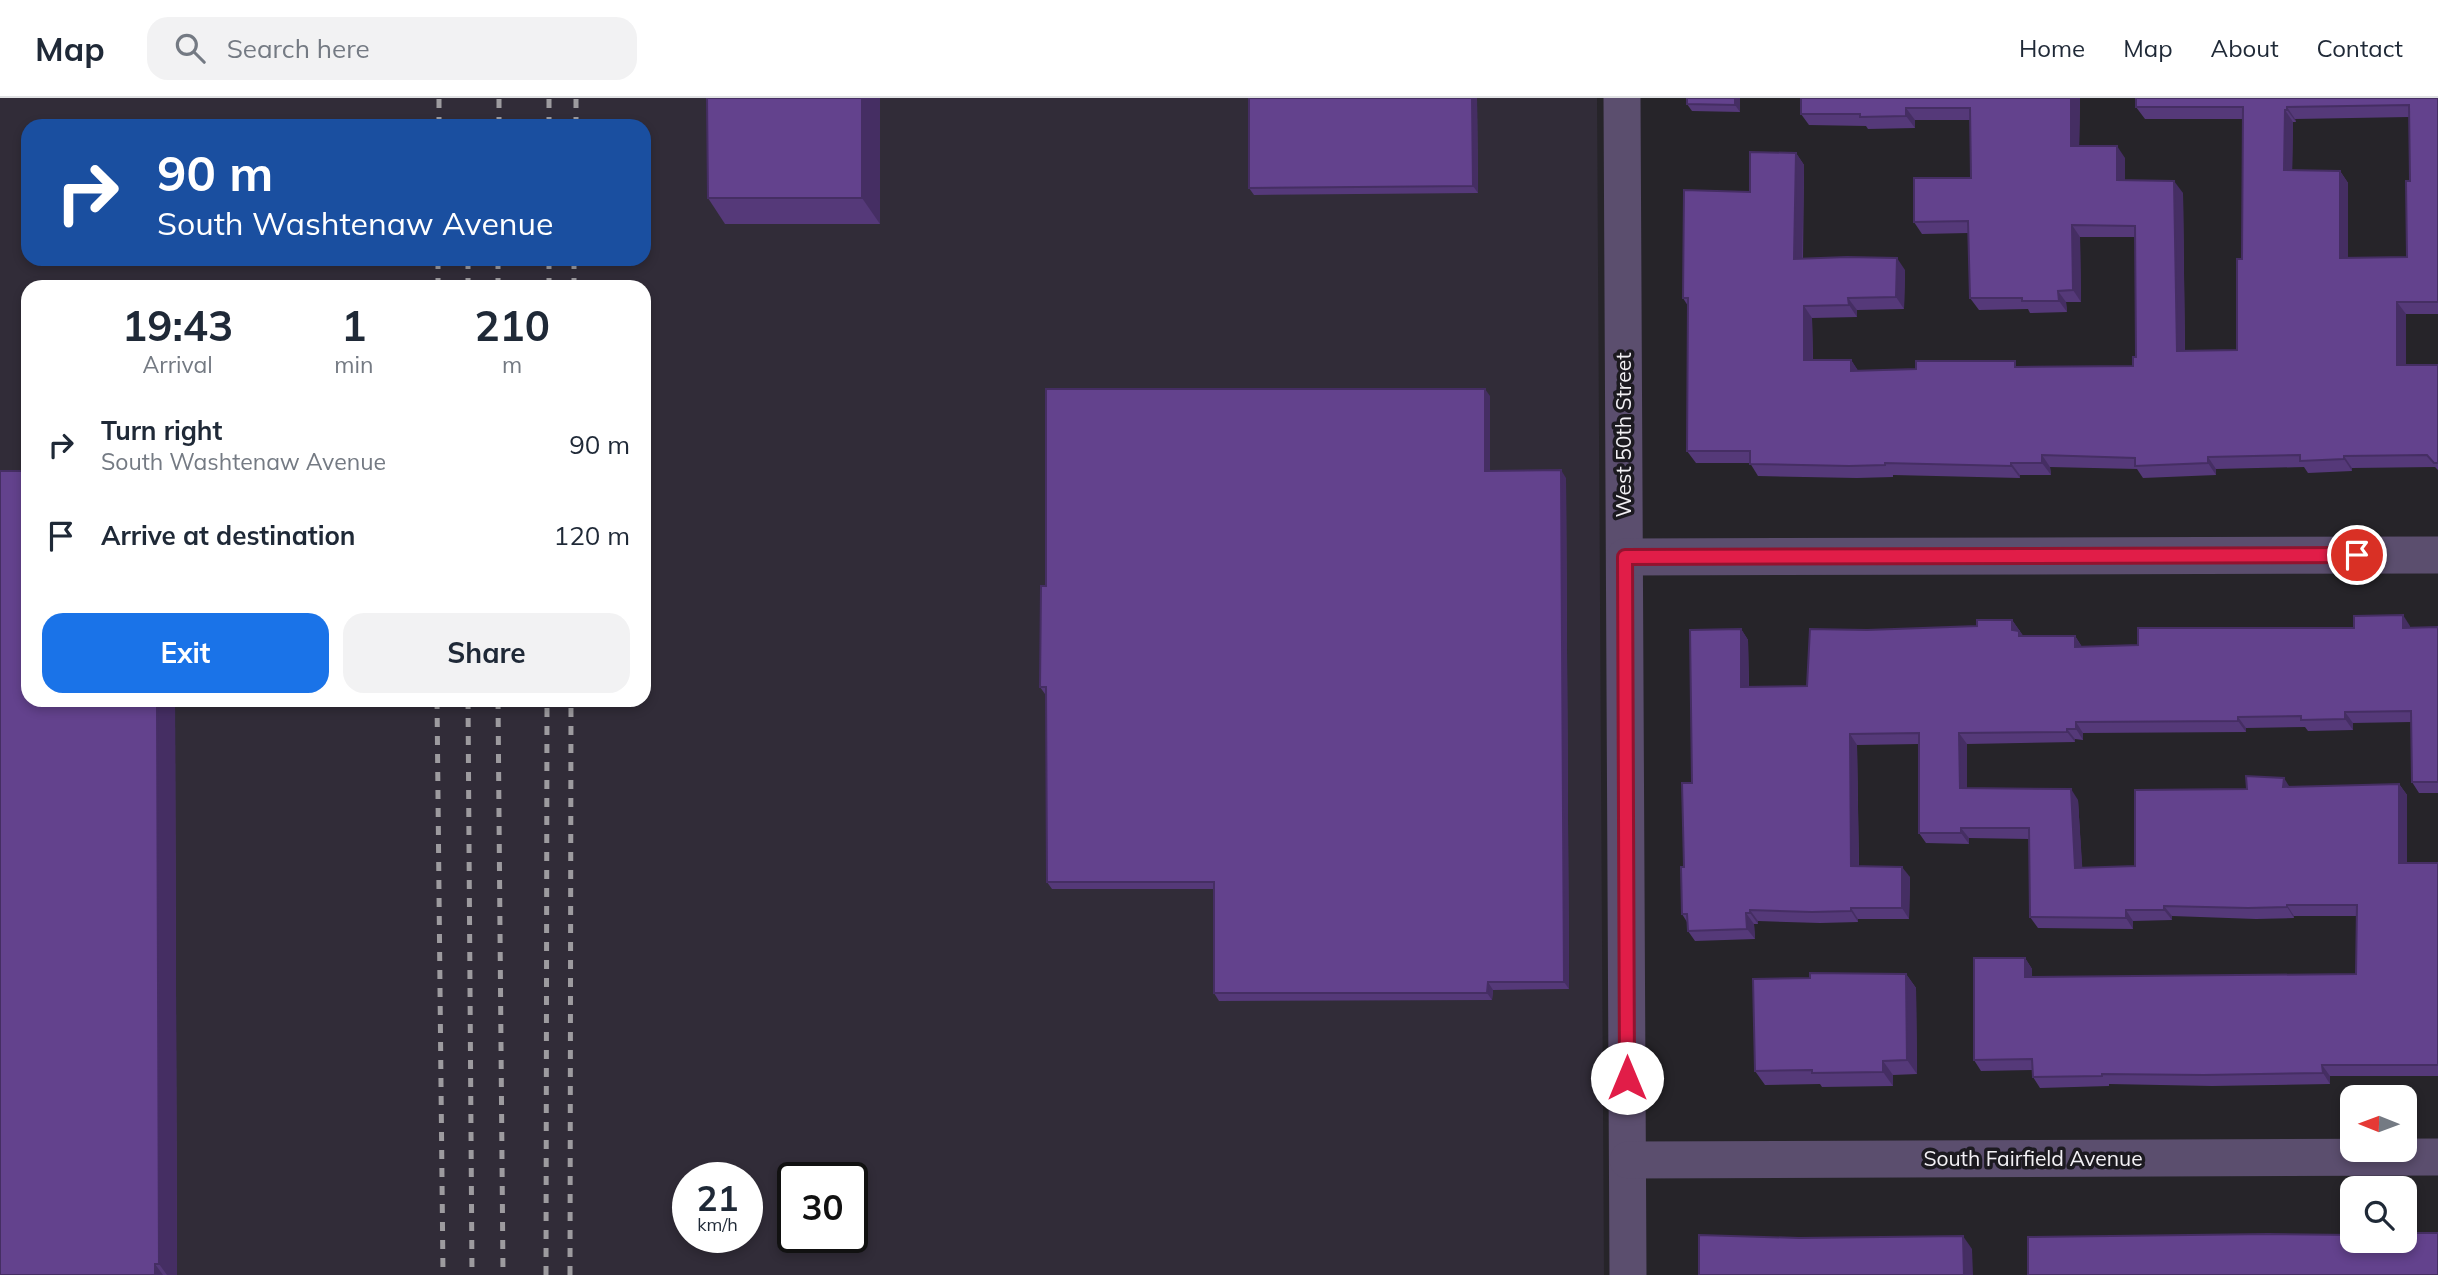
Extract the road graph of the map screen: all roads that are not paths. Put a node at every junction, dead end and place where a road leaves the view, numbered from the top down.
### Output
1 (1622, 98) edge
2 (2438, 555) edge
3 (1625, 557) junction
4 (2438, 1157) edge
5 (1628, 1160) junction
6 (1628, 1275) edge

1 - 3 street, West 50th Street
2 - 3 street
3 - 5 street, West 50th Street
4 - 5 street, South Fairfield Avenue
5 - 6 street, West 50th Street

